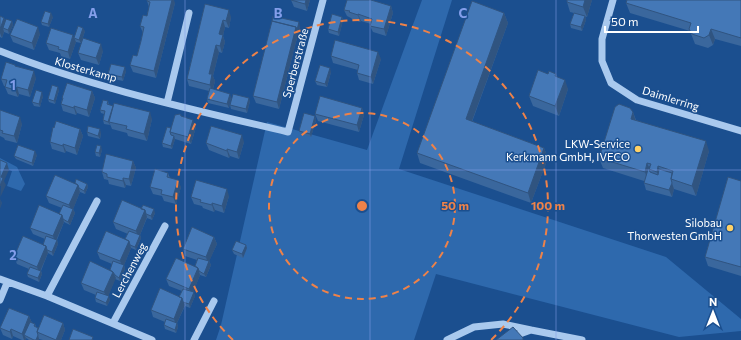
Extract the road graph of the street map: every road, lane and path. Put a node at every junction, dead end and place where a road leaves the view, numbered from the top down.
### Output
1 (323, 0) edge
2 (613, 0) edge
3 (189, 13) dead end
4 (0, 52) edge
5 (167, 103) junction
6 (741, 131) edge
7 (288, 132) joint
8 (97, 201) dead end
9 (165, 226) dead end
10 (4, 281) edge
11 (47, 296) junction
12 (0, 300) edge
13 (214, 301) dead end
14 (113, 324) junction
15 (532, 330) junction
16 (554, 334) junction
17 (152, 340) edge
18 (194, 340) edge
19 (447, 340) edge
20 (503, 340) edge
21 (547, 340) edge
22 (582, 340) edge

1 - 7 street, Sperberstraße
2 - 6 street, Daimlerring
3 - 5 street
4 - 5 street, Klosterkamp
5 - 7 street, Klosterkamp
8 - 11 street
9 - 14 street, Lerchenweg
10 - 11 street
10 - 12 street
11 - 14 street
13 - 18 street
14 - 17 street
15 - 16 street
15 - 19 street
15 - 20 street
16 - 21 street
16 - 22 street

